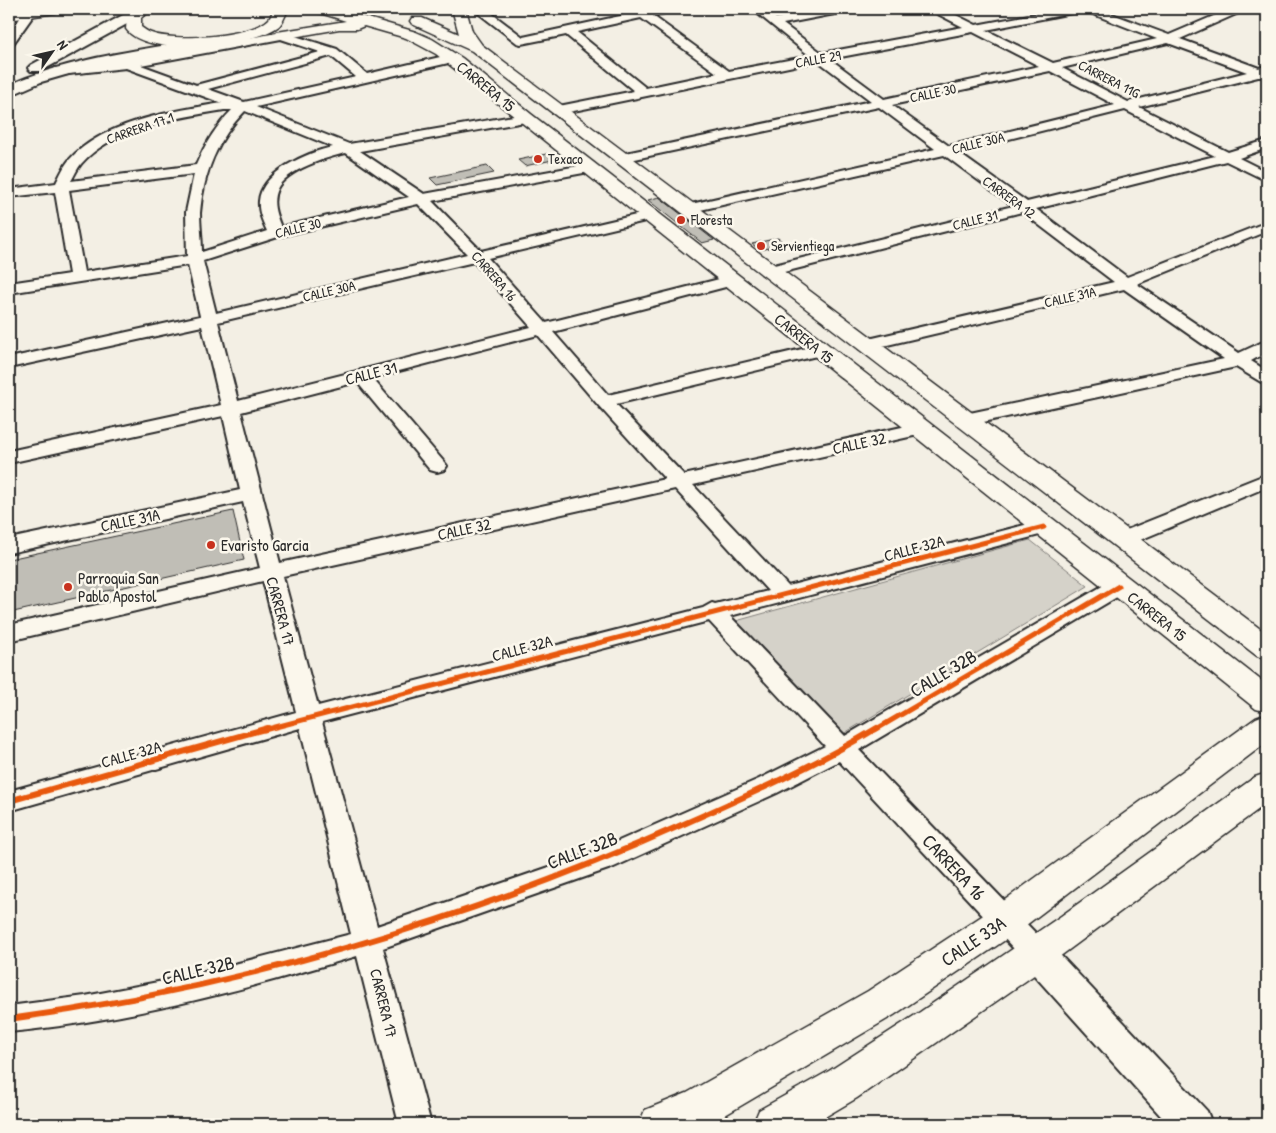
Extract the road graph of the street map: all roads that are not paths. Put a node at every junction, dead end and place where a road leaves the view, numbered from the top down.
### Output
1 (55, 9) edge
2 (144, 9) edge
3 (281, 9) edge
4 (322, 9) edge
5 (376, 9) edge
6 (459, 9) edge
7 (479, 9) edge
8 (668, 9) edge
9 (757, 9) edge
10 (845, 9) edge
11 (936, 9) edge
12 (1077, 9) edge
13 (1089, 9) edge
14 (1239, 9) edge
15 (640, 11) edge
16 (29, 13) junction
17 (9, 16) edge
18 (773, 22) junction
19 (977, 29) junction
20 (395, 30) junction
21 (570, 31) junction
22 (282, 35) junction
23 (1170, 39) junction
24 (221, 40) junction
25 (9, 42) edge
26 (477, 48) junction
27 (333, 52) junction
28 (452, 58) junction
29 (820, 59) junction
30 (127, 64) junction
31 (1053, 67) junction
32 (59, 71) junction
33 (1264, 73) edge
34 (727, 75) junction
35 (365, 78) junction
36 (9, 82) edge
37 (197, 88) junction
38 (9, 91) edge
39 (643, 92) junction
40 (883, 104) junction
41 (243, 106) junction
42 (1129, 106) junction
43 (559, 110) junction
44 (525, 118) junction
45 (1267, 144) edge
46 (349, 149) junction
47 (946, 151) junction
48 (1227, 157) junction
49 (621, 158) junction
50 (588, 168) junction
51 (202, 169) junction
52 (1267, 177) edge
53 (61, 186) junction
54 (9, 192) edge
55 (421, 199) junction
56 (1025, 208) junction
57 (688, 209) junction
58 (649, 216) junction
59 (1267, 226) edge
60 (276, 233) junction
61 (478, 256) junction
62 (195, 259) junction
63 (768, 271) junction
64 (77, 277) junction
65 (732, 281) junction
66 (1126, 282) junction
67 (9, 288) edge
68 (210, 319) junction
69 (541, 330) junction
70 (866, 345) junction
71 (1267, 345) edge
72 (819, 350) junction
73 (1238, 361) junction
74 (9, 363) edge
75 (361, 376) junction
76 (1267, 378) edge
77 (604, 401) junction
78 (230, 409) junction
79 (965, 420) junction
80 (920, 429) junction
81 (9, 458) edge
82 (437, 466) dead end
83 (1267, 480) edge
84 (678, 482) junction
85 (251, 494) junction
86 (1044, 527) junction
87 (1121, 540) junction
88 (9, 546) edge
89 (270, 572) junction
90 (1119, 586) junction
91 (784, 595) junction
92 (712, 611) junction
93 (9, 633) edge
94 (1267, 649) edge
95 (1267, 701) edge
96 (309, 717) junction
97 (1267, 726) edge
98 (842, 749) junction
99 (1267, 786) edge
100 (9, 801) edge
101 (1004, 921) junction
102 (368, 941) junction
103 (1037, 954) junction
104 (9, 1019) edge
105 (415, 1124) edge
106 (659, 1124) edge
107 (773, 1124) edge
108 (1193, 1124) edge

1 - 16 main road
2 - 24 main road
2 - 36 street
3 - 24 main road
4 - 20 main road, CARRERA 15
5 - 26 main road, CARRERA 15
6 - 26 main road
7 - 21 street
8 - 15 street
9 - 18 street, CARRERA 12
10 - 18 street
11 - 19 street, CARRERA 11G
12 - 19 street, CALLE 29
13 - 23 street
14 - 23 street, CALLE 30
15 - 21 street
15 - 34 street
16 - 17 main road
16 - 25 street
18 - 29 street, CARRERA 12
19 - 29 street, CALLE 29
19 - 31 street, CARRERA 11G
20 - 22 main road
20 - 28 main road, CARRERA 15
21 - 39 street
22 - 27 street
22 - 30 street
23 - 31 street, CALLE 30
23 - 33 street
24 - 32 street
26 - 43 main road, CARRERA 15
27 - 35 street
27 - 37 street
28 - 35 street, CARRERA 17 1
28 - 44 main road, CARRERA 15
29 - 34 street, CALLE 29
29 - 40 street, CARRERA 12
30 - 32 street
30 - 37 street, CARRERA 16
31 - 40 street, CALLE 30
31 - 42 street, CARRERA 11G
32 - 38 street
33 - 42 street, CALLE 30A
34 - 39 street, CALLE 29
35 - 41 street, CARRERA 17 1
37 - 41 street, CARRERA 16
39 - 43 street, CALLE 29
40 - 47 street, CARRERA 12
40 - 49 street, CALLE 30
41 - 46 street, CARRERA 16
41 - 51 street, CARRERA 17
41 - 53 street, CARRERA 17 1
42 - 47 street, CALLE 30A
42 - 48 street, CARRERA 11G
43 - 49 main road, CARRERA 15
44 - 46 street
44 - 50 main road, CARRERA 15
45 - 48 street, CALLE 31
46 - 55 street, CARRERA 16
46 - 60 street
47 - 56 street, CARRERA 12
47 - 57 street, CALLE 30A
48 - 52 street, CARRERA 11G
48 - 56 street, CALLE 31
49 - 57 main road, CARRERA 15
50 - 55 street, CALLE 30
50 - 58 main road, CARRERA 15
51 - 53 street
51 - 62 street, CARRERA 17
53 - 54 street
53 - 64 street
55 - 60 street, CALLE 30
55 - 61 street, CARRERA 16
56 - 63 street, CALLE 31
56 - 66 street, CARRERA 12
57 - 63 main road, CARRERA 15
58 - 61 street, CALLE 30A
58 - 65 main road, CARRERA 15
59 - 66 street, CALLE 31A
60 - 62 street, CALLE 30
61 - 68 street, CALLE 30A
61 - 69 street, CARRERA 16
62 - 64 street, CALLE 30
62 - 68 street, CARRERA 17
63 - 70 main road, CARRERA 15
64 - 67 street, CALLE 30
65 - 69 street, CALLE 31
65 - 72 main road, CARRERA 15
66 - 70 street, CALLE 31A
66 - 73 street, CARRERA 12
68 - 74 street, CALLE 30A
68 - 78 street, CARRERA 17
69 - 75 street, CALLE 31
69 - 77 street, CARRERA 16
70 - 79 main road, CARRERA 15
71 - 73 street
72 - 77 street
72 - 80 main road, CARRERA 15
73 - 76 street, CARRERA 12
73 - 79 street
75 - 78 street, CALLE 31
75 - 82 street
77 - 84 street, CARRERA 16
78 - 81 street, CALLE 31
78 - 85 street, CARRERA 17
79 - 87 main road, CARRERA 15
80 - 84 street, CALLE 32
80 - 86 main road, CARRERA 15
83 - 87 street
84 - 89 street, CALLE 32
84 - 91 street, CARRERA 16
85 - 88 street, CALLE 31A
85 - 89 street, CARRERA 17
86 - 90 main road, CARRERA 15
86 - 91 street, CALLE 32A
87 - 94 main road, CARRERA 15
89 - 93 street, CALLE 32
89 - 96 street, CARRERA 17
90 - 95 main road, CARRERA 15
90 - 98 street, CALLE 32B
91 - 92 street, CALLE 32A
92 - 96 street, CALLE 32A
92 - 98 street, CARRERA 16
96 - 100 street, CALLE 32A
96 - 102 street, CARRERA 17
97 - 101 main road, CALLE 33A
98 - 101 street, CARRERA 16
98 - 102 street, CALLE 32B
99 - 103 main road
101 - 103 street, CARRERA 16
101 - 106 main road, CALLE 33A
102 - 104 street, CALLE 32B
102 - 105 street, CARRERA 17
103 - 107 main road
103 - 108 street, CARRERA 16

